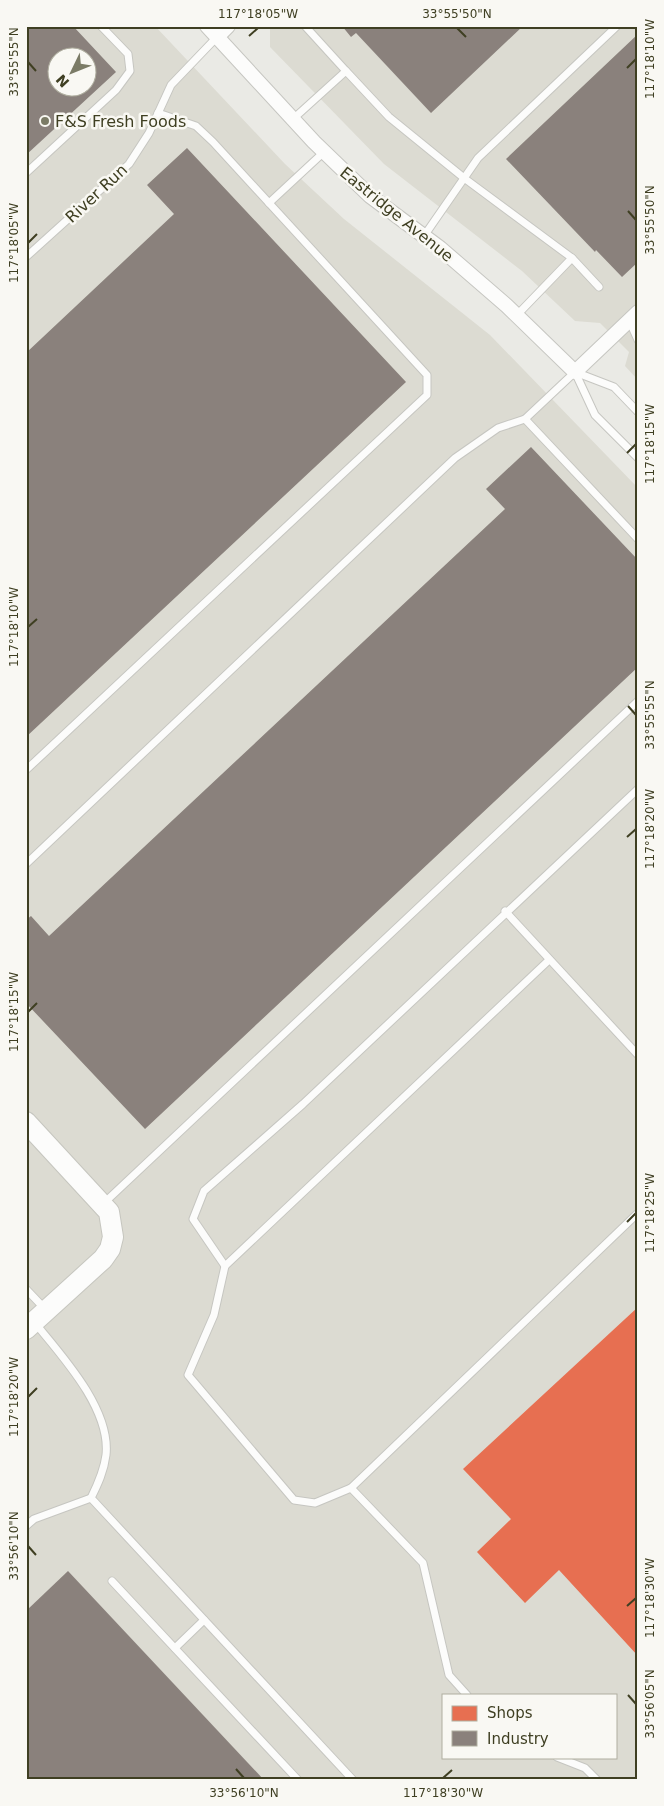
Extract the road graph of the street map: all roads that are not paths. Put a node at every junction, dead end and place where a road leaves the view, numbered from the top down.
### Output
1 (101, 26) edge
2 (228, 26) edge
3 (305, 26) edge
4 (618, 26) edge
5 (212, 31) edge
6 (346, 71) junction
7 (158, 113) junction
8 (293, 119) junction
9 (324, 152) junction
10 (26, 173) edge
11 (464, 178) junction
12 (269, 202) junction
13 (424, 236) junction
14 (26, 257) edge
15 (572, 258) junction
16 (599, 288) dead end
17 (516, 315) junction
18 (633, 316) edge
19 (638, 340) edge
20 (575, 372) junction
21 (638, 412) edge
22 (525, 419) junction
23 (638, 458) edge
24 (638, 539) edge
25 (638, 701) edge
26 (26, 770) edge
27 (638, 788) edge
28 (26, 864) edge
29 (505, 911) junction
30 (549, 960) junction
31 (638, 1055) edge
32 (28, 1127) edge
33 (104, 1204) junction
34 (638, 1213) edge
35 (225, 1266) junction
36 (26, 1289) edge
37 (35, 1321) edge
38 (351, 1488) junction
39 (91, 1498) junction
40 (26, 1526) edge
41 (112, 1581) dead end
42 (204, 1620) junction
43 (175, 1648) junction
44 (466, 1694) edge
45 (560, 1758) edge
46 (298, 1780) edge
47 (353, 1780) edge
48 (597, 1780) edge

1 - 10 lane
2 - 5 street, River Run
3 - 6 lane
4 - 11 lane
5 - 7 lane, River Run
5 - 8 street, Eastridge Avenue
6 - 8 lane
6 - 11 lane
7 - 12 lane
7 - 14 lane, River Run
8 - 9 street, Eastridge Avenue
9 - 12 lane
9 - 13 street, Eastridge Avenue
11 - 13 lane
11 - 15 lane
12 - 26 lane
13 - 17 street, Eastridge Avenue
15 - 16 lane
15 - 17 lane
17 - 20 street, Eastridge Avenue
18 - 19 lane
18 - 20 street
20 - 21 lane, Eastridge Avenue
20 - 22 lane
20 - 23 lane, Eastridge Avenue
22 - 24 lane
22 - 28 lane
25 - 33 lane
27 - 29 lane
29 - 30 lane
29 - 35 lane
30 - 31 lane
30 - 35 lane
32 - 33 street
33 - 37 street
34 - 38 lane
35 - 38 lane
36 - 37 lane
37 - 39 lane
38 - 44 lane
39 - 40 lane
39 - 42 lane
41 - 43 lane
42 - 43 lane
42 - 47 lane
43 - 46 lane
45 - 48 lane

